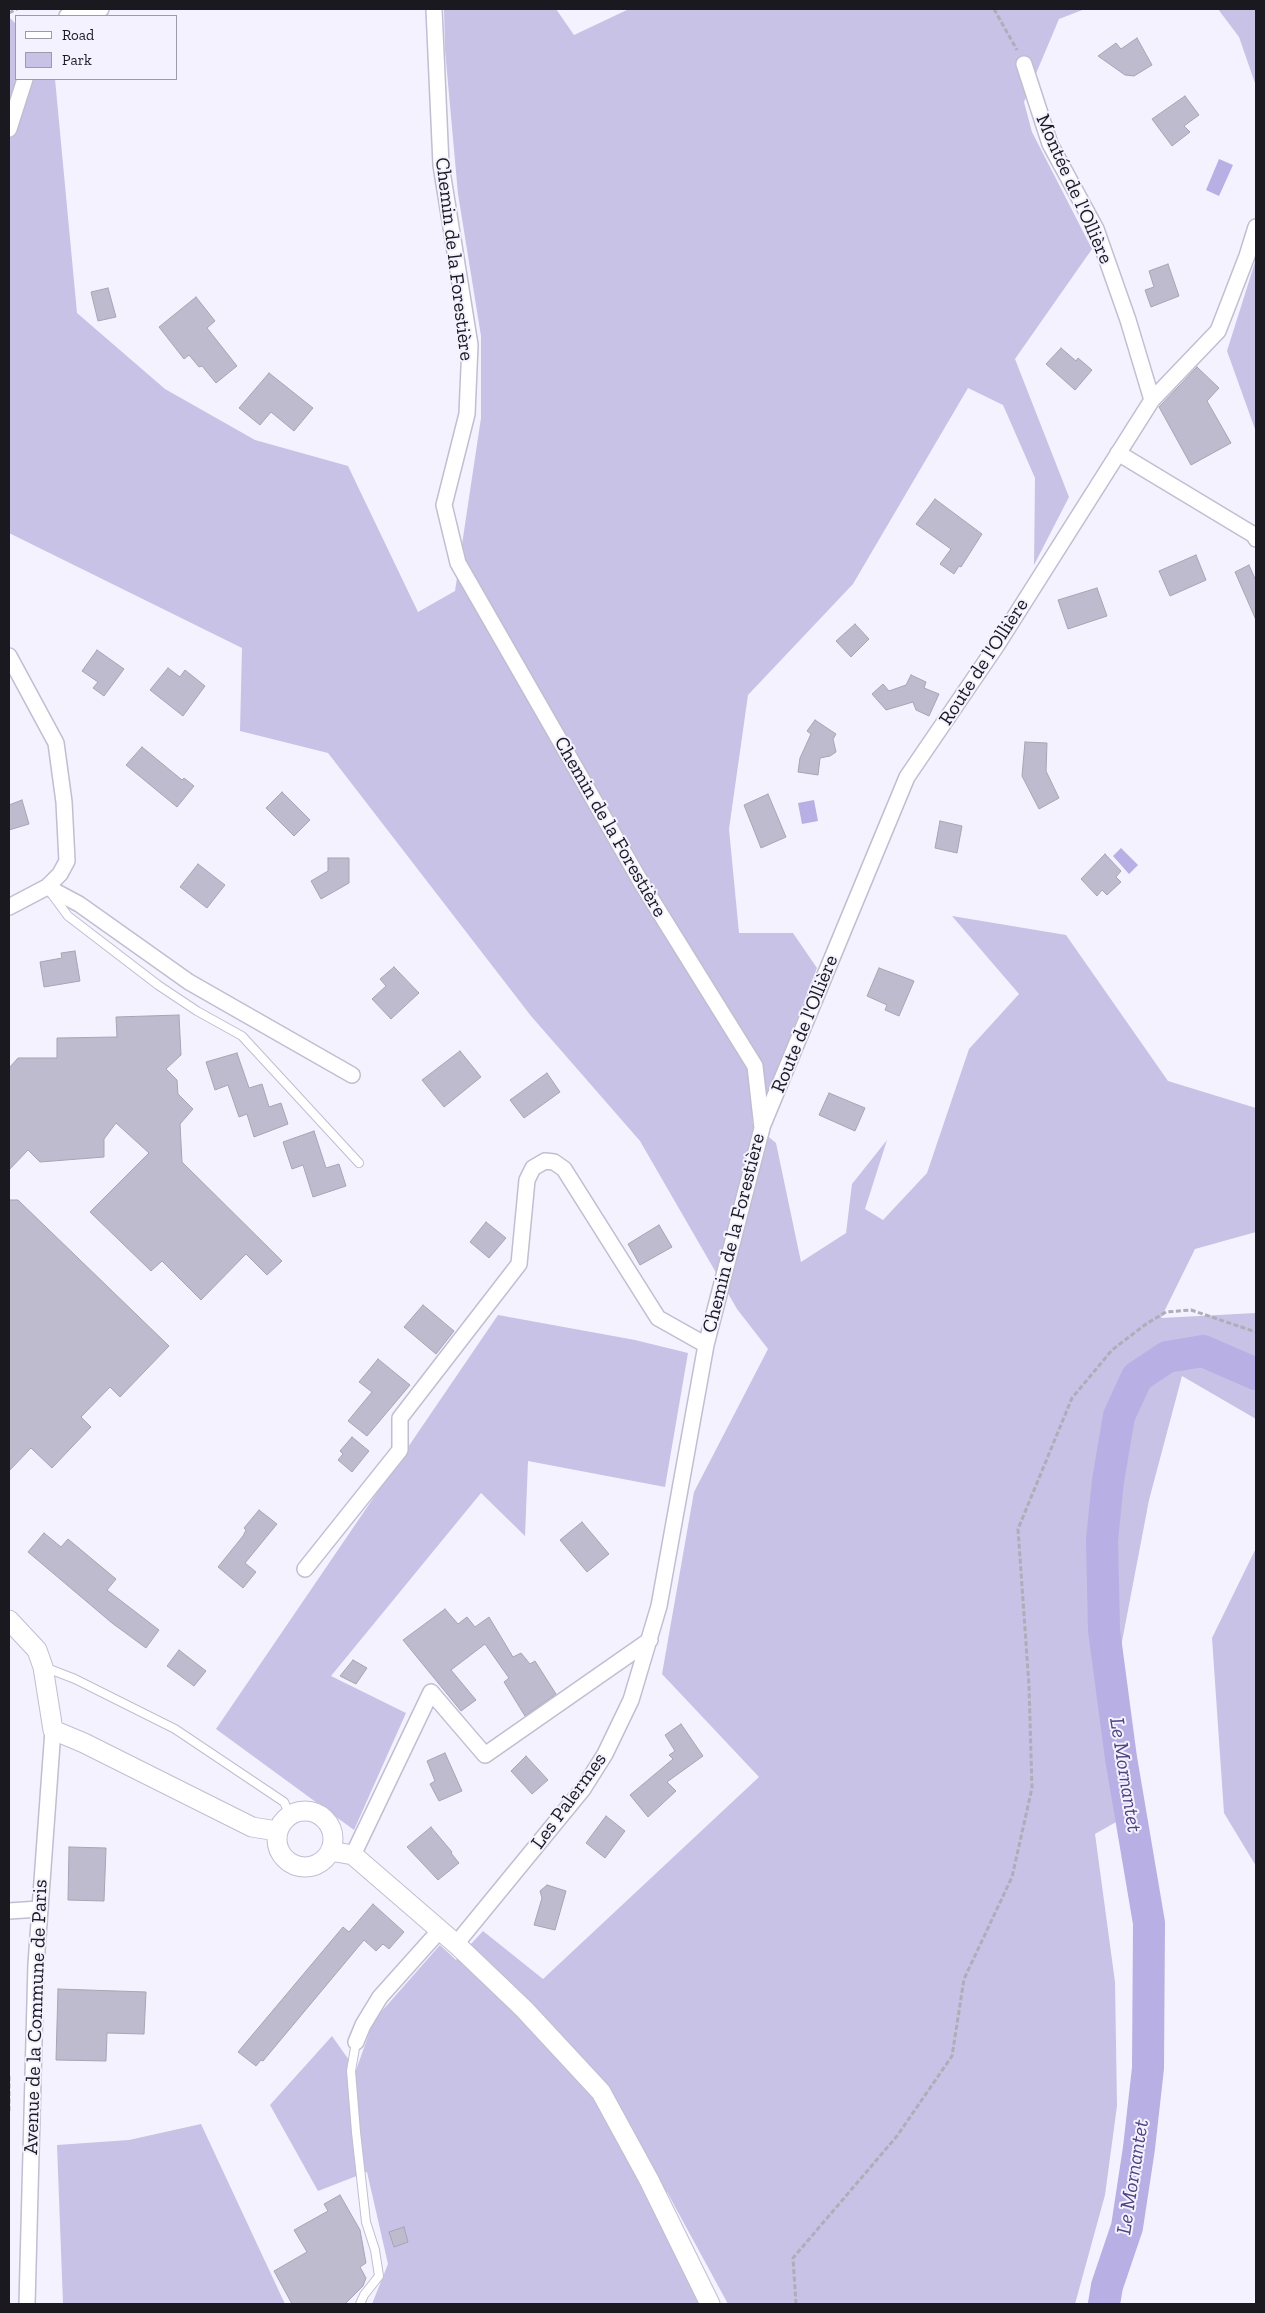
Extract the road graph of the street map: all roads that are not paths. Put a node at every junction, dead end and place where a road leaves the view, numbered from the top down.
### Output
1 (101, 9) edge
2 (434, 9) edge
3 (72, 15) edge
4 (1024, 64) road end
5 (25, 80) edge
6 (9, 129) edge
7 (1256, 227) edge
8 (1152, 400) junction
9 (1118, 453) junction
10 (1256, 539) edge
11 (9, 656) edge
12 (47, 887) junction
13 (9, 907) edge
14 (352, 1075) dead end
15 (762, 1128) junction
16 (359, 1163) dead end
17 (706, 1345) junction
18 (305, 1569) dead end
19 (9, 1620) edge
20 (650, 1640) junction
21 (43, 1666) junction
22 (53, 1730) junction
23 (290, 1814) junction
24 (277, 1831) junction
25 (330, 1851) junction
26 (353, 1855) junction
27 (39, 1909) junction
28 (9, 1911) edge
29 (440, 1930) junction
30 (456, 1944) junction
31 (356, 2042) joint
32 (27, 2304) edge
33 (360, 2304) edge
34 (710, 2304) edge

1 - 3 street
2 - 15 street, Chemin de la Forestière
4 - 8 street, Montée de l'Ollière
5 - 6 street
7 - 8 street, Route de l'Ollière
8 - 9 street, Route de l'Ollière
9 - 10 street
9 - 15 street, Route de l'Ollière
11 - 12 street
12 - 13 street
12 - 14 street
12 - 16 lane
15 - 17 street, Chemin de la Forestière
17 - 18 street
17 - 20 street, Chemin de la Forestière
19 - 21 street
20 - 26 street
20 - 30 street, Les Palermes
21 - 22 street
21 - 23 lane
22 - 24 street
22 - 27 street, Avenue de la Commune de Paris
23 - 24 street
23 - 25 street
24 - 25 street
25 - 26 street
26 - 29 street
27 - 28 street
27 - 32 street, Avenue de la Commune de Paris
29 - 30 street
29 - 31 street
30 - 34 street
31 - 33 lane

